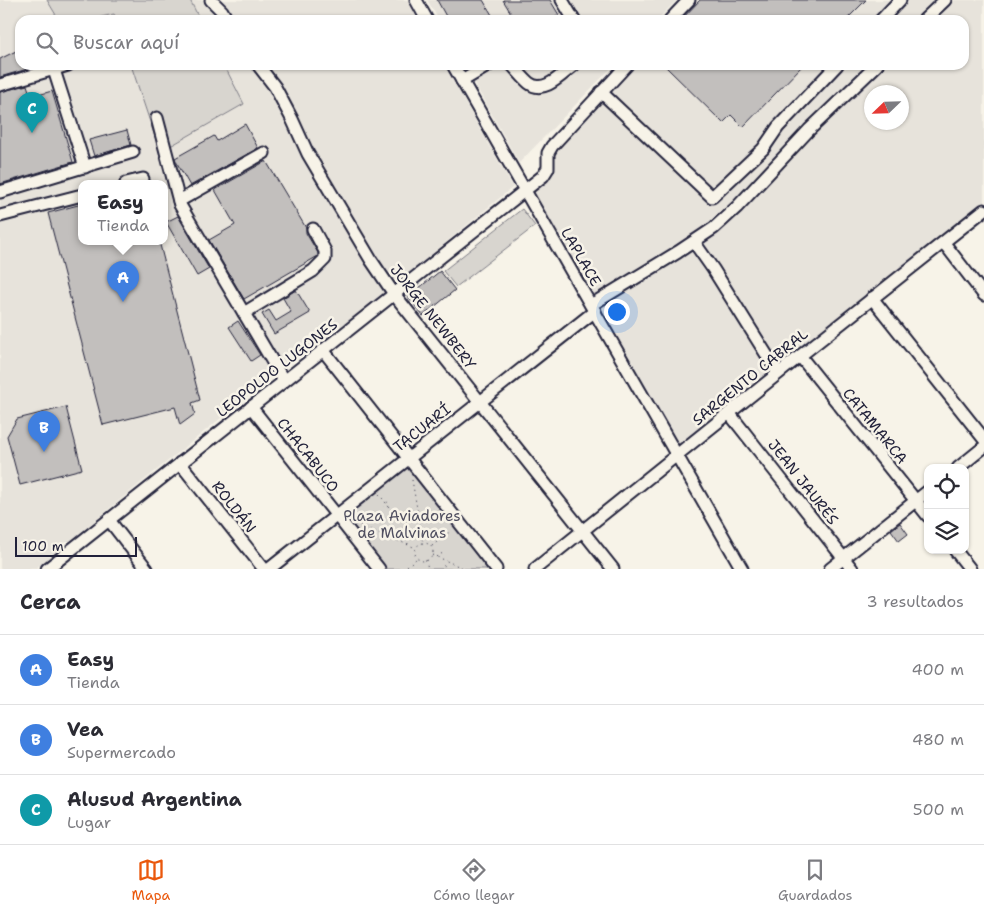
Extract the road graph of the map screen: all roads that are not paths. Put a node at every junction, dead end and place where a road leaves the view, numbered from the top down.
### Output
1 (211, 0) edge
2 (416, 0) edge
3 (562, 0) edge
4 (688, 0) edge
5 (900, 0) edge
6 (945, 0) edge
7 (224, 15) edge
8 (424, 15) edge
9 (568, 15) edge
10 (674, 15) edge
11 (886, 15) edge
12 (929, 15) edge
13 (54, 70) joint
14 (262, 70) edge
15 (456, 70) edge
16 (480, 70) edge
17 (517, 70) edge
18 (568, 70) edge
19 (622, 70) edge
20 (832, 70) edge
21 (872, 70) edge
22 (462, 81) junction
23 (0, 85) edge
24 (601, 92) junction
25 (157, 118) dead end
26 (133, 152) dead end
27 (264, 153) dead end
28 (85, 166) junction
29 (143, 179) dead end
30 (139, 180) edge
31 (525, 190) junction
32 (0, 192) edge
33 (78, 196) edge
34 (179, 201) junction
35 (984, 210) edge
36 (0, 216) edge
37 (313, 228) dead end
38 (694, 242) junction
39 (944, 243) junction
40 (394, 294) junction
41 (984, 295) edge
42 (872, 298) junction
43 (593, 308) junction
44 (244, 313) junction
45 (323, 350) junction
46 (800, 356) junction
47 (778, 373) junction
48 (284, 381) junction
49 (480, 402) junction
50 (251, 407) junction
51 (729, 413) junction
52 (984, 439) edge
53 (984, 447) edge
54 (677, 456) junction
55 (409, 458) junction
56 (180, 464) junction
57 (963, 464) edge
58 (924, 494) edge
59 (916, 501) junction
60 (924, 511) edge
61 (336, 515) junction
62 (109, 520) junction
63 (583, 531) junction
64 (958, 554) edge
65 (844, 558) junction
66 (46, 569) edge
67 (147, 569) edge
68 (264, 569) edge
69 (268, 569) edge
70 (379, 569) edge
71 (496, 569) edge
72 (535, 569) edge
73 (613, 569) edge
74 (742, 569) edge
75 (830, 569) edge
76 (852, 569) edge
77 (970, 569) edge

1 - 7 street
2 - 8 street
3 - 9 street
4 - 10 street
5 - 11 street
6 - 12 street
13 - 23 street
13 - 28 street
14 - 40 street, JORGE NEWBERY
15 - 22 street, LAPLACE
16 - 22 street
17 - 18 street
19 - 24 street, LEOPOLDO LUGONES
20 - 24 street
21 - 38 street, TACUARÍ
22 - 31 street, LAPLACE
24 - 31 street, LEOPOLDO LUGONES
25 - 34 street
26 - 28 street
27 - 34 street
28 - 32 street
29 - 30 street
31 - 40 street, LEOPOLDO LUGONES
31 - 43 street, LAPLACE
33 - 36 street
34 - 44 street
35 - 39 street, SARGENTO CABRAL
37 - 44 street
38 - 43 street, TACUARÍ
38 - 47 street
39 - 41 street
39 - 42 street, SARGENTO CABRAL
40 - 45 street, LEOPOLDO LUGONES
40 - 49 street, JORGE NEWBERY
42 - 46 street, SARGENTO CABRAL
42 - 52 street
43 - 49 street, TACUARÍ
43 - 54 street, LAPLACE
44 - 48 street
45 - 48 street, LEOPOLDO LUGONES
45 - 55 street
46 - 47 street, SARGENTO CABRAL
46 - 59 street, CATAMARCA
47 - 51 street, SARGENTO CABRAL
48 - 50 street, LEOPOLDO LUGONES
49 - 55 street, TACUARÍ
49 - 63 street, JORGE NEWBERY
50 - 56 street, LEOPOLDO LUGONES
50 - 61 street, CHACABUCO
51 - 54 street, SARGENTO CABRAL
51 - 65 street, JEAN JAURÉS
53 - 57 street
54 - 63 street, SARGENTO CABRAL
54 - 74 street, LAPLACE
55 - 61 street, TACUARÍ
55 - 71 street
56 - 62 street, LEOPOLDO LUGONES
56 - 68 street, ROLDÁN
58 - 59 street
59 - 60 street, CATAMARCA
59 - 65 street
61 - 69 street, TACUARÍ
61 - 70 street, CHACABUCO
62 - 66 street, LEOPOLDO LUGONES
62 - 67 street
63 - 72 street, SARGENTO CABRAL
63 - 73 street, JORGE NEWBERY
64 - 77 street
65 - 75 street
65 - 76 street, JEAN JAURÉS

